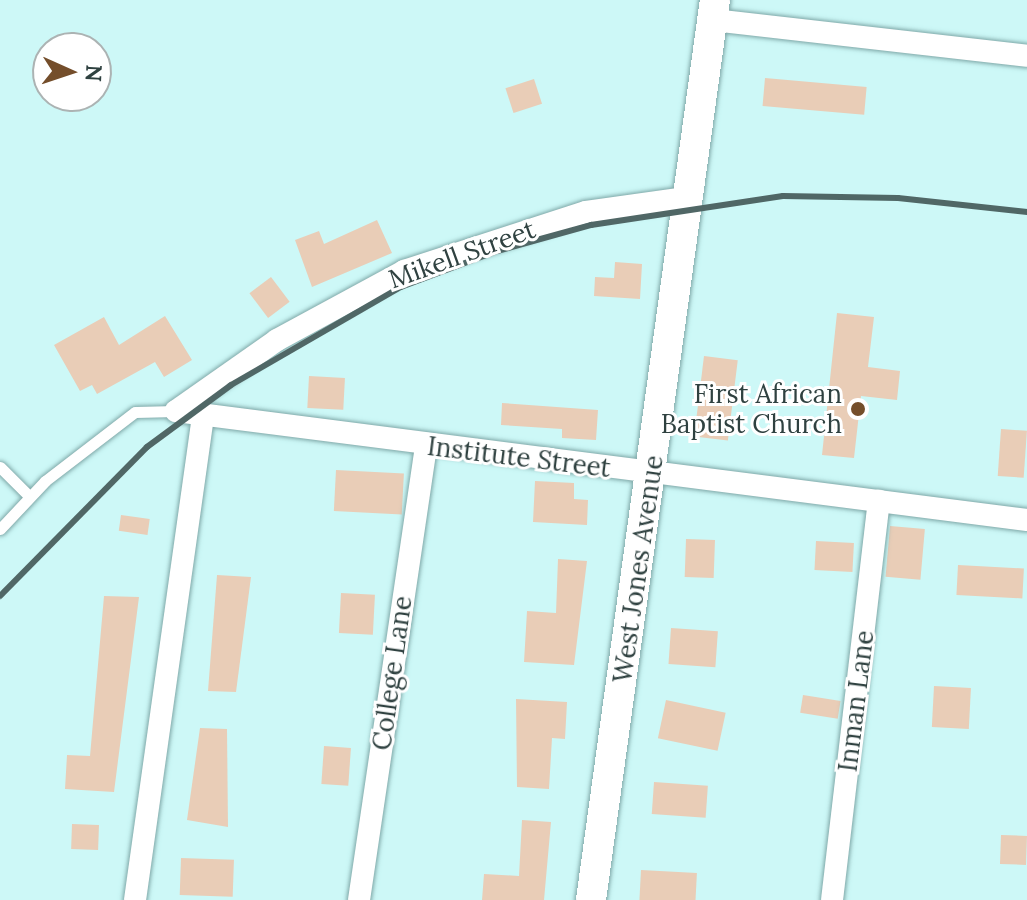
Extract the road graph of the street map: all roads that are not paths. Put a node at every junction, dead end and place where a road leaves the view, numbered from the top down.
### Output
1 (714, 10) edge
2 (1027, 56) edge
3 (686, 198) junction
4 (176, 411) junction
5 (203, 415) junction
6 (426, 446) junction
7 (0, 467) edge
8 (651, 472) junction
9 (30, 497) junction
10 (879, 501) junction
11 (1027, 520) edge
12 (0, 529) edge
13 (135, 900) edge
14 (359, 900) edge
15 (591, 900) edge
16 (832, 900) edge

1 - 2 street
1 - 3 street, West Jones Avenue
3 - 4 street, Mikell Street
3 - 8 street, West Jones Avenue
4 - 5 street, Institute Street
4 - 9 lane
5 - 6 street, Institute Street
5 - 13 street
6 - 8 street, Institute Street
6 - 14 street, College Lane
7 - 9 lane
8 - 10 street, Institute Street
8 - 15 street, West Jones Avenue
9 - 12 lane
10 - 11 street, Institute Street
10 - 16 street, Inman Lane

